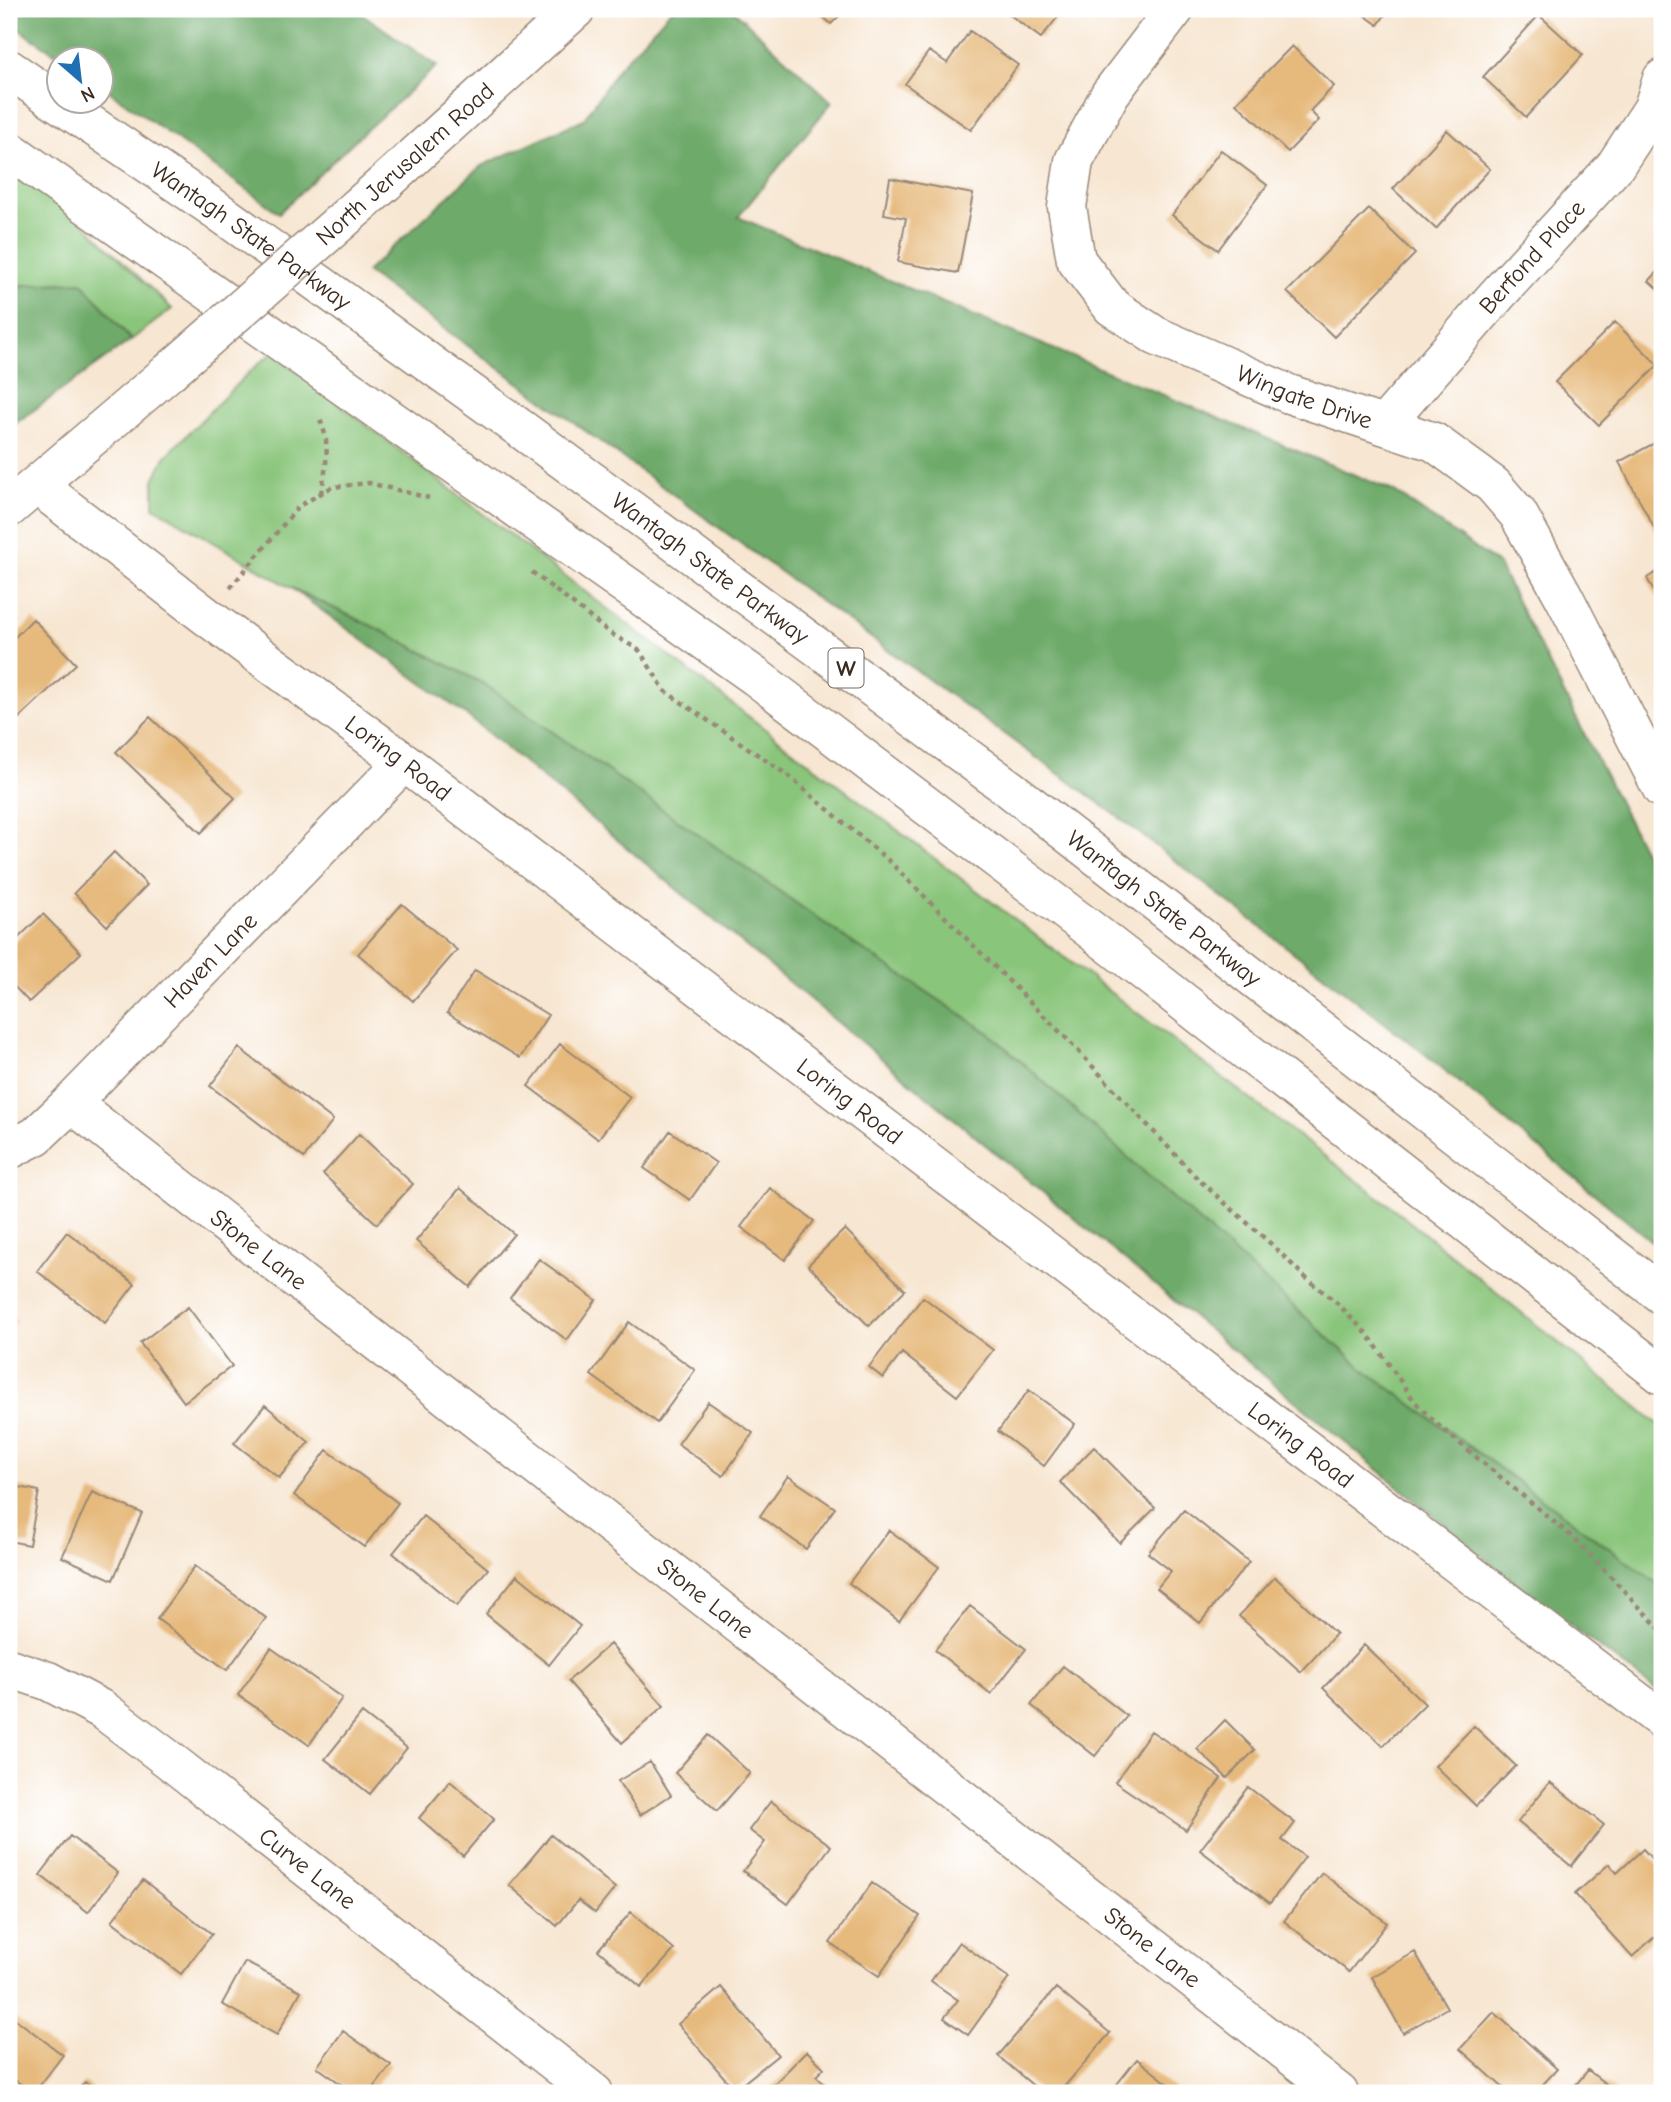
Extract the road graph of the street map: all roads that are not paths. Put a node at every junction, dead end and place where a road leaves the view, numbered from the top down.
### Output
1 (576, 9) edge
2 (1175, 9) edge
3 (9, 69) edge
4 (1662, 79) edge
5 (9, 150) edge
6 (1384, 425) junction
7 (23, 497) edge
8 (1654, 750) edge
9 (404, 762) junction
10 (1662, 789) edge
11 (71, 1103) junction
12 (9, 1150) edge
13 (1662, 1295) edge
14 (1662, 1375) edge
15 (9, 1668) edge
16 (1662, 1720) edge
17 (594, 2093) edge
18 (1339, 2093) edge

1 - 7 main road, North Jerusalem Road, bridge
2 - 6 main road, Wingate Drive
3 - 13 main road, Wantagh State Parkway / W
4 - 6 main road, Berfond Place
5 - 14 main road, W
6 - 8 main road, Wingate Drive
7 - 9 main road, Loring Road
8 - 10 main road, Wingate Drive
9 - 11 main road, Haven Lane
9 - 16 main road, Loring Road
11 - 12 main road, Haven Lane
11 - 18 main road, Stone Lane
15 - 17 main road, Curve Lane

